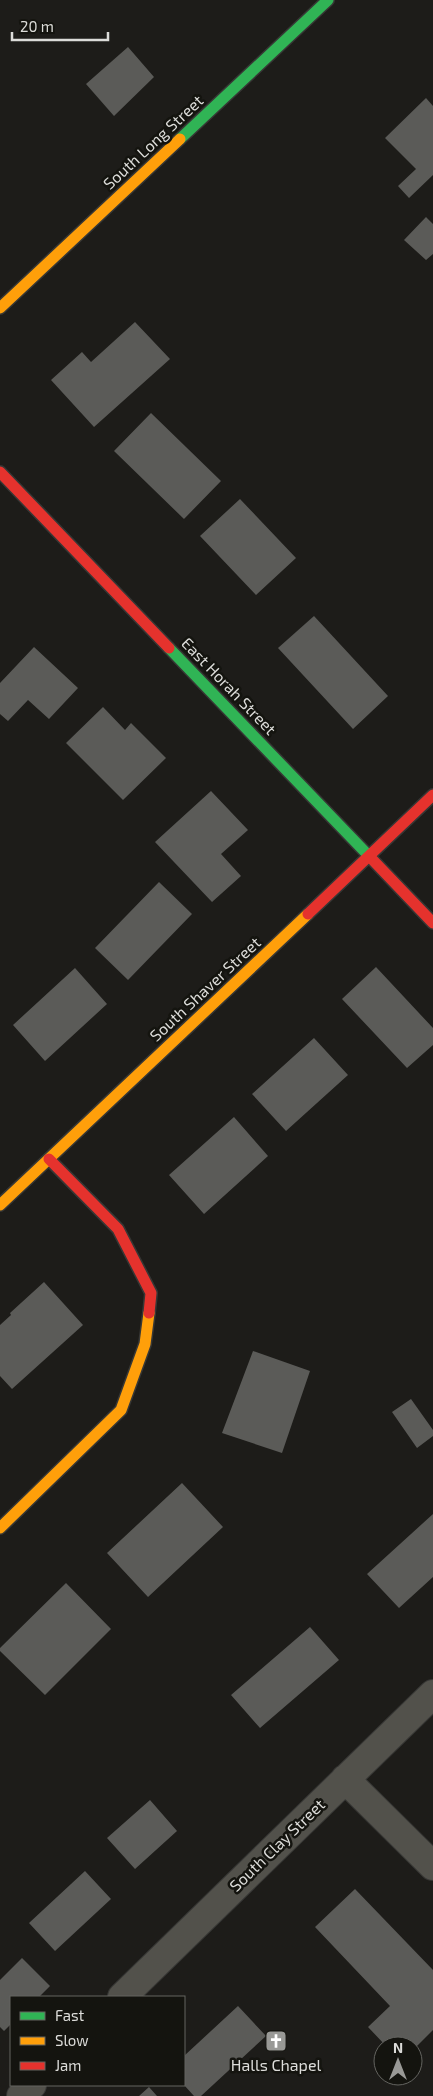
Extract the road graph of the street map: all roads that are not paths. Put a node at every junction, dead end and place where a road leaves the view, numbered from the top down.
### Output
1 (328, 0) edge
2 (0, 308) edge
3 (0, 472) edge
4 (433, 795) edge
5 (370, 855) junction
6 (433, 924) edge
7 (49, 1159) junction
8 (0, 1206) edge
9 (0, 1528) edge
10 (433, 1694) edge
11 (345, 1779) junction
12 (433, 1866) edge
13 (123, 1996) edge
14 (31, 2086) edge
15 (21, 2096) edge

1 - 2 street, South Long Street
3 - 5 street, East Horah Street
4 - 5 street, South Shaver Street
5 - 6 street, East Horah Street
5 - 7 street, South Shaver Street
7 - 8 street, South Shaver Street
7 - 9 street
10 - 11 street, South Clay Street
11 - 12 street
11 - 13 street, South Clay Street
14 - 15 street

